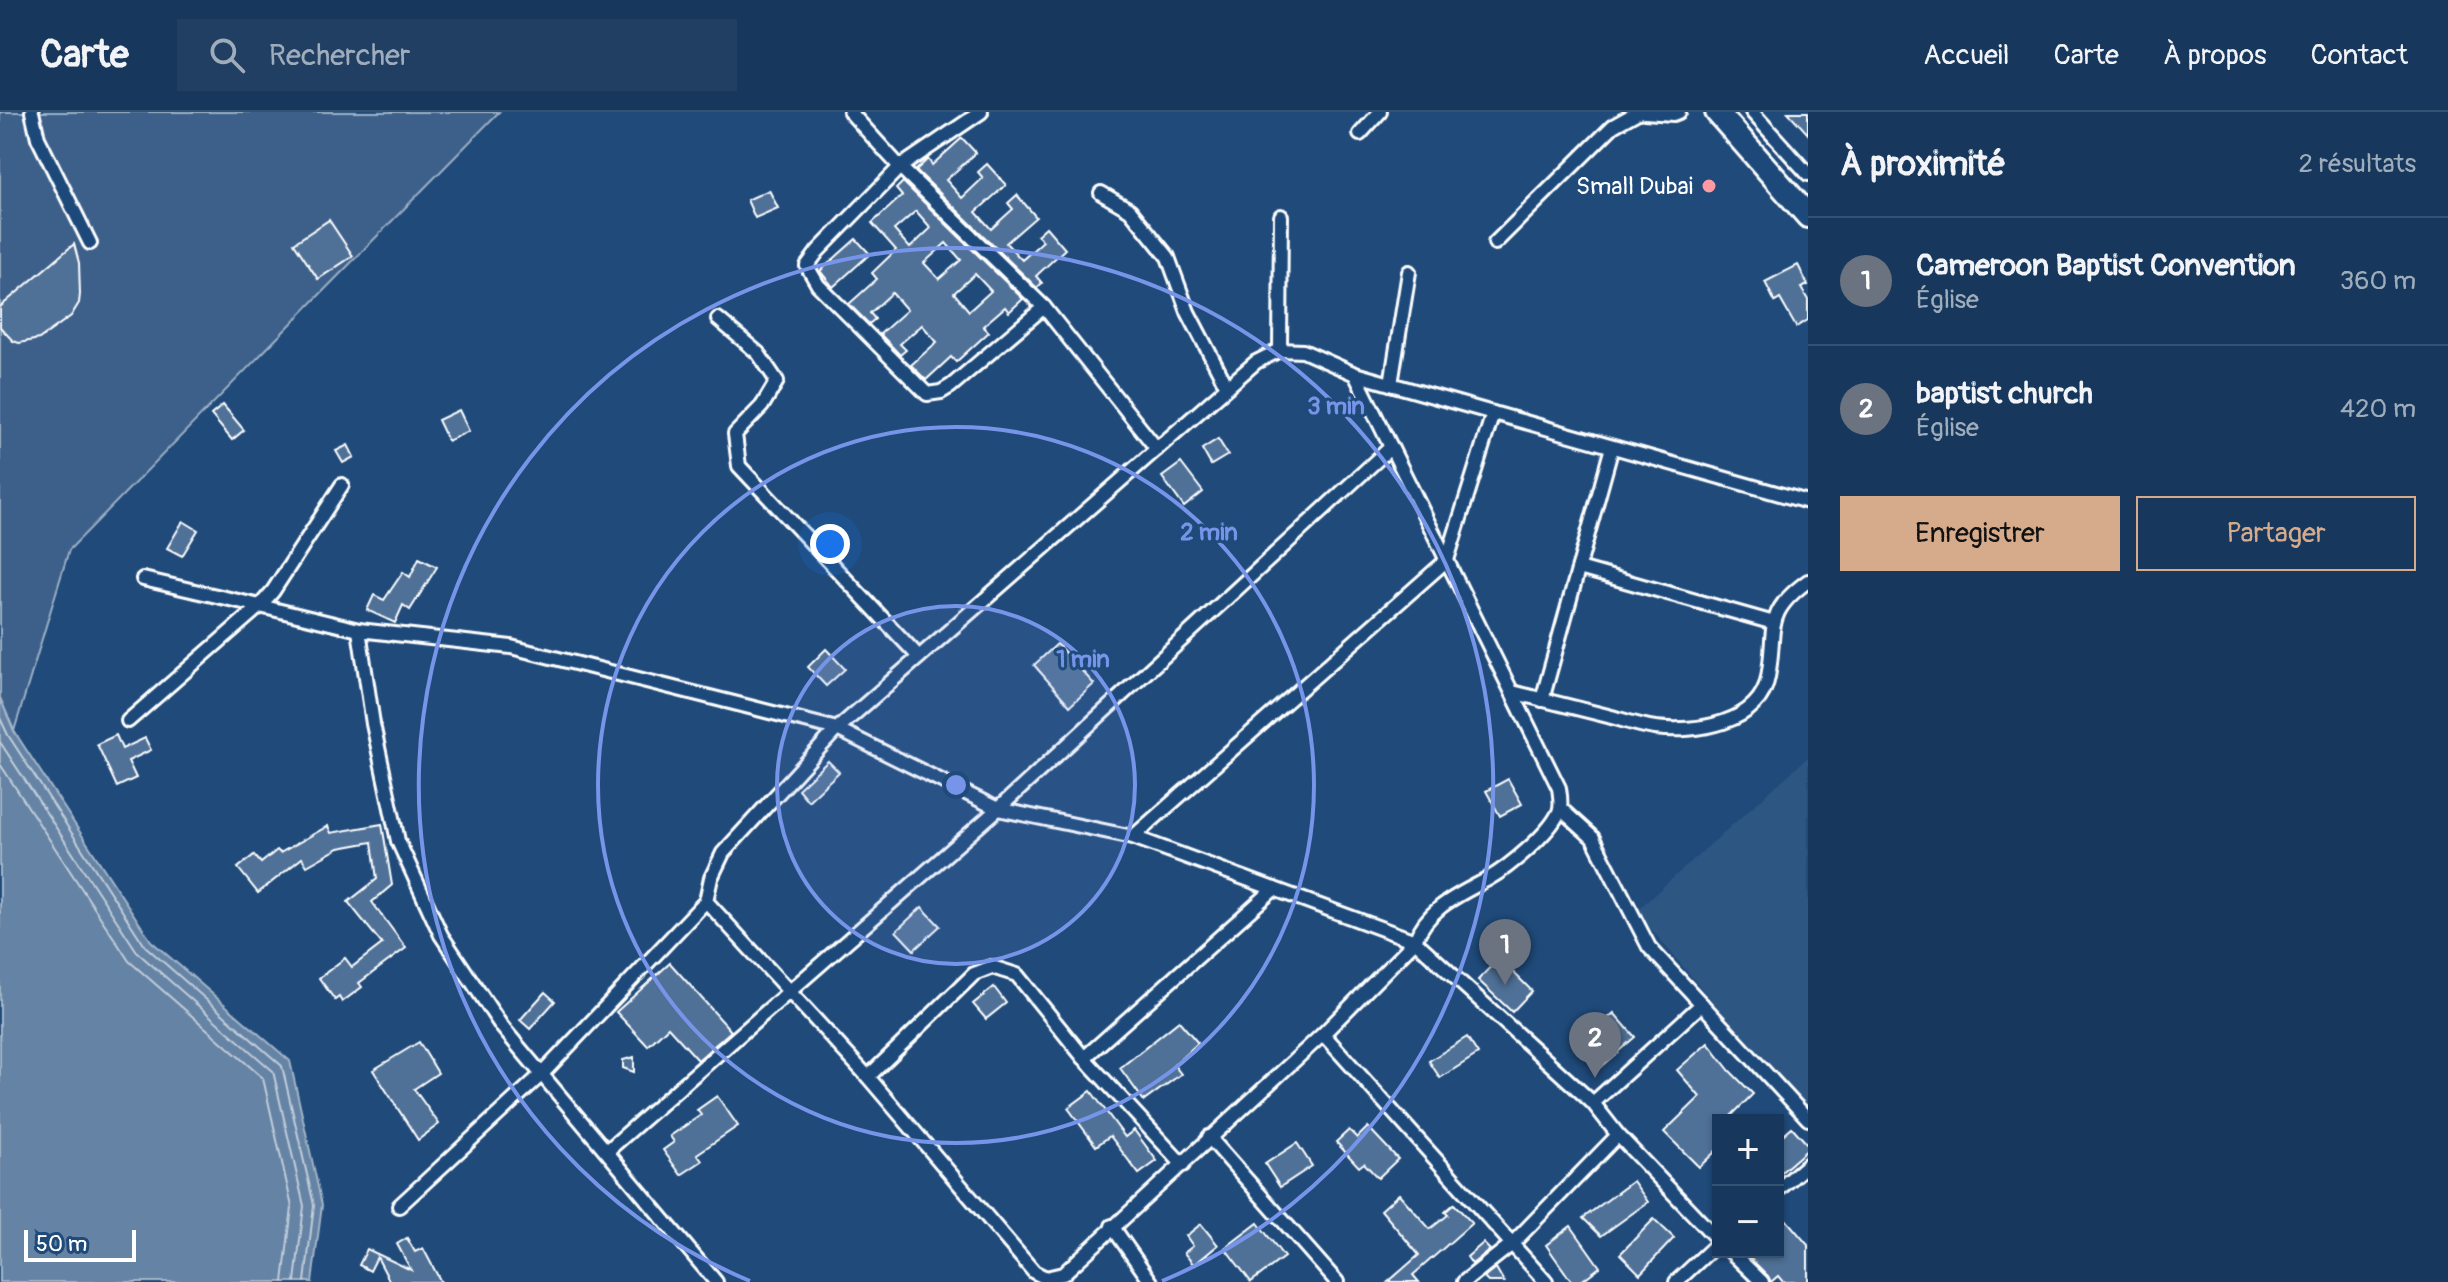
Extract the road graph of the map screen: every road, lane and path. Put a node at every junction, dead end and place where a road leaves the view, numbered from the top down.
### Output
1 (32, 112) edge
2 (850, 112) edge
3 (981, 112) edge
4 (1380, 112) edge
5 (1641, 112) edge
6 (1679, 112) edge
7 (1717, 112) edge
8 (1752, 112) edge
9 (1360, 134) dead end
10 (900, 167) junction
11 (1808, 174) edge
12 (1101, 193) dead end
13 (1281, 216) dead end
14 (1808, 216) edge
15 (90, 243) dead end
16 (1495, 243) dead end
17 (1409, 272) dead end
18 (1044, 307) junction
19 (718, 319) dead end
20 (1280, 350) junction
21 (1355, 374) junction
22 (1391, 384) junction
23 (1227, 387) junction
24 (1493, 413) junction
25 (1391, 447) junction
26 (1612, 447) junction
27 (1157, 449) junction
28 (342, 485) dead end
29 (1808, 502) edge
30 (1447, 560) junction
31 (1579, 568) junction
32 (143, 579) dead end
33 (1808, 581) edge
34 (260, 606) junction
35 (1774, 623) junction
36 (359, 630) junction
37 (919, 657) junction
38 (1512, 692) junction
39 (1542, 700) junction
40 (128, 721) dead end
41 (837, 729) junction
42 (998, 809) junction
43 (1561, 809) junction
44 (1133, 837) junction
45 (1274, 889) junction
46 (706, 901) junction
47 (1415, 941) junction
48 (789, 991) junction
49 (1702, 1004) junction
50 (1323, 1034) junction
51 (1084, 1058) junction
52 (542, 1074) junction
53 (868, 1077) junction
54 (1593, 1103) junction
55 (1808, 1119) edge
56 (1618, 1135) junction
57 (1209, 1137) junction
58 (607, 1151) junction
59 (1808, 1164) edge
60 (1183, 1165) junction
61 (1783, 1186) edge
62 (399, 1206) dead end
63 (1112, 1226) junction
64 (1712, 1236) edge
65 (1512, 1244) junction
66 (1712, 1248) edge
67 (1737, 1258) edge
68 (716, 1282) edge
69 (1151, 1282) edge
70 (1337, 1282) edge
71 (1464, 1282) edge
72 (1546, 1282) edge
73 (1676, 1282) edge
74 (1762, 1282) edge

1 - 15 street
2 - 10 street
3 - 10 street
4 - 9 street
5 - 6 street
5 - 16 street
7 - 14 highway
8 - 11 street
10 - 18 street
10 - 18 street
12 - 23 street
13 - 20 street
17 - 22 street
18 - 27 street
19 - 37 street
20 - 21 street
20 - 23 street
21 - 22 street
21 - 25 street
22 - 24 street
23 - 27 street
24 - 26 street
24 - 30 street
25 - 30 street
25 - 42 street
26 - 29 street
26 - 31 street
27 - 37 street
28 - 34 street
30 - 38 street
30 - 44 street
31 - 35 street
31 - 39 street
32 - 34 street
33 - 35 street
34 - 36 street
34 - 40 street
35 - 39 street
36 - 41 street
36 - 52 street
37 - 41 street
38 - 39 street
38 - 43 street
41 - 42 street
41 - 46 street
42 - 44 street
42 - 48 street
43 - 47 street
43 - 49 street
44 - 45 street
45 - 47 street
45 - 51 street
46 - 48 street
46 - 52 street
47 - 50 street
47 - 54 street
48 - 53 street
48 - 58 street
49 - 54 street
49 - 55 street
50 - 57 street
50 - 65 street
51 - 53 street
51 - 60 street
52 - 58 street
52 - 62 street
53 - 63 street
54 - 56 street
56 - 64 street
56 - 65 street
57 - 60 street
57 - 70 street
58 - 68 street
59 - 61 street
60 - 63 street
63 - 69 street
65 - 71 street
65 - 72 street
66 - 73 street
67 - 74 street

